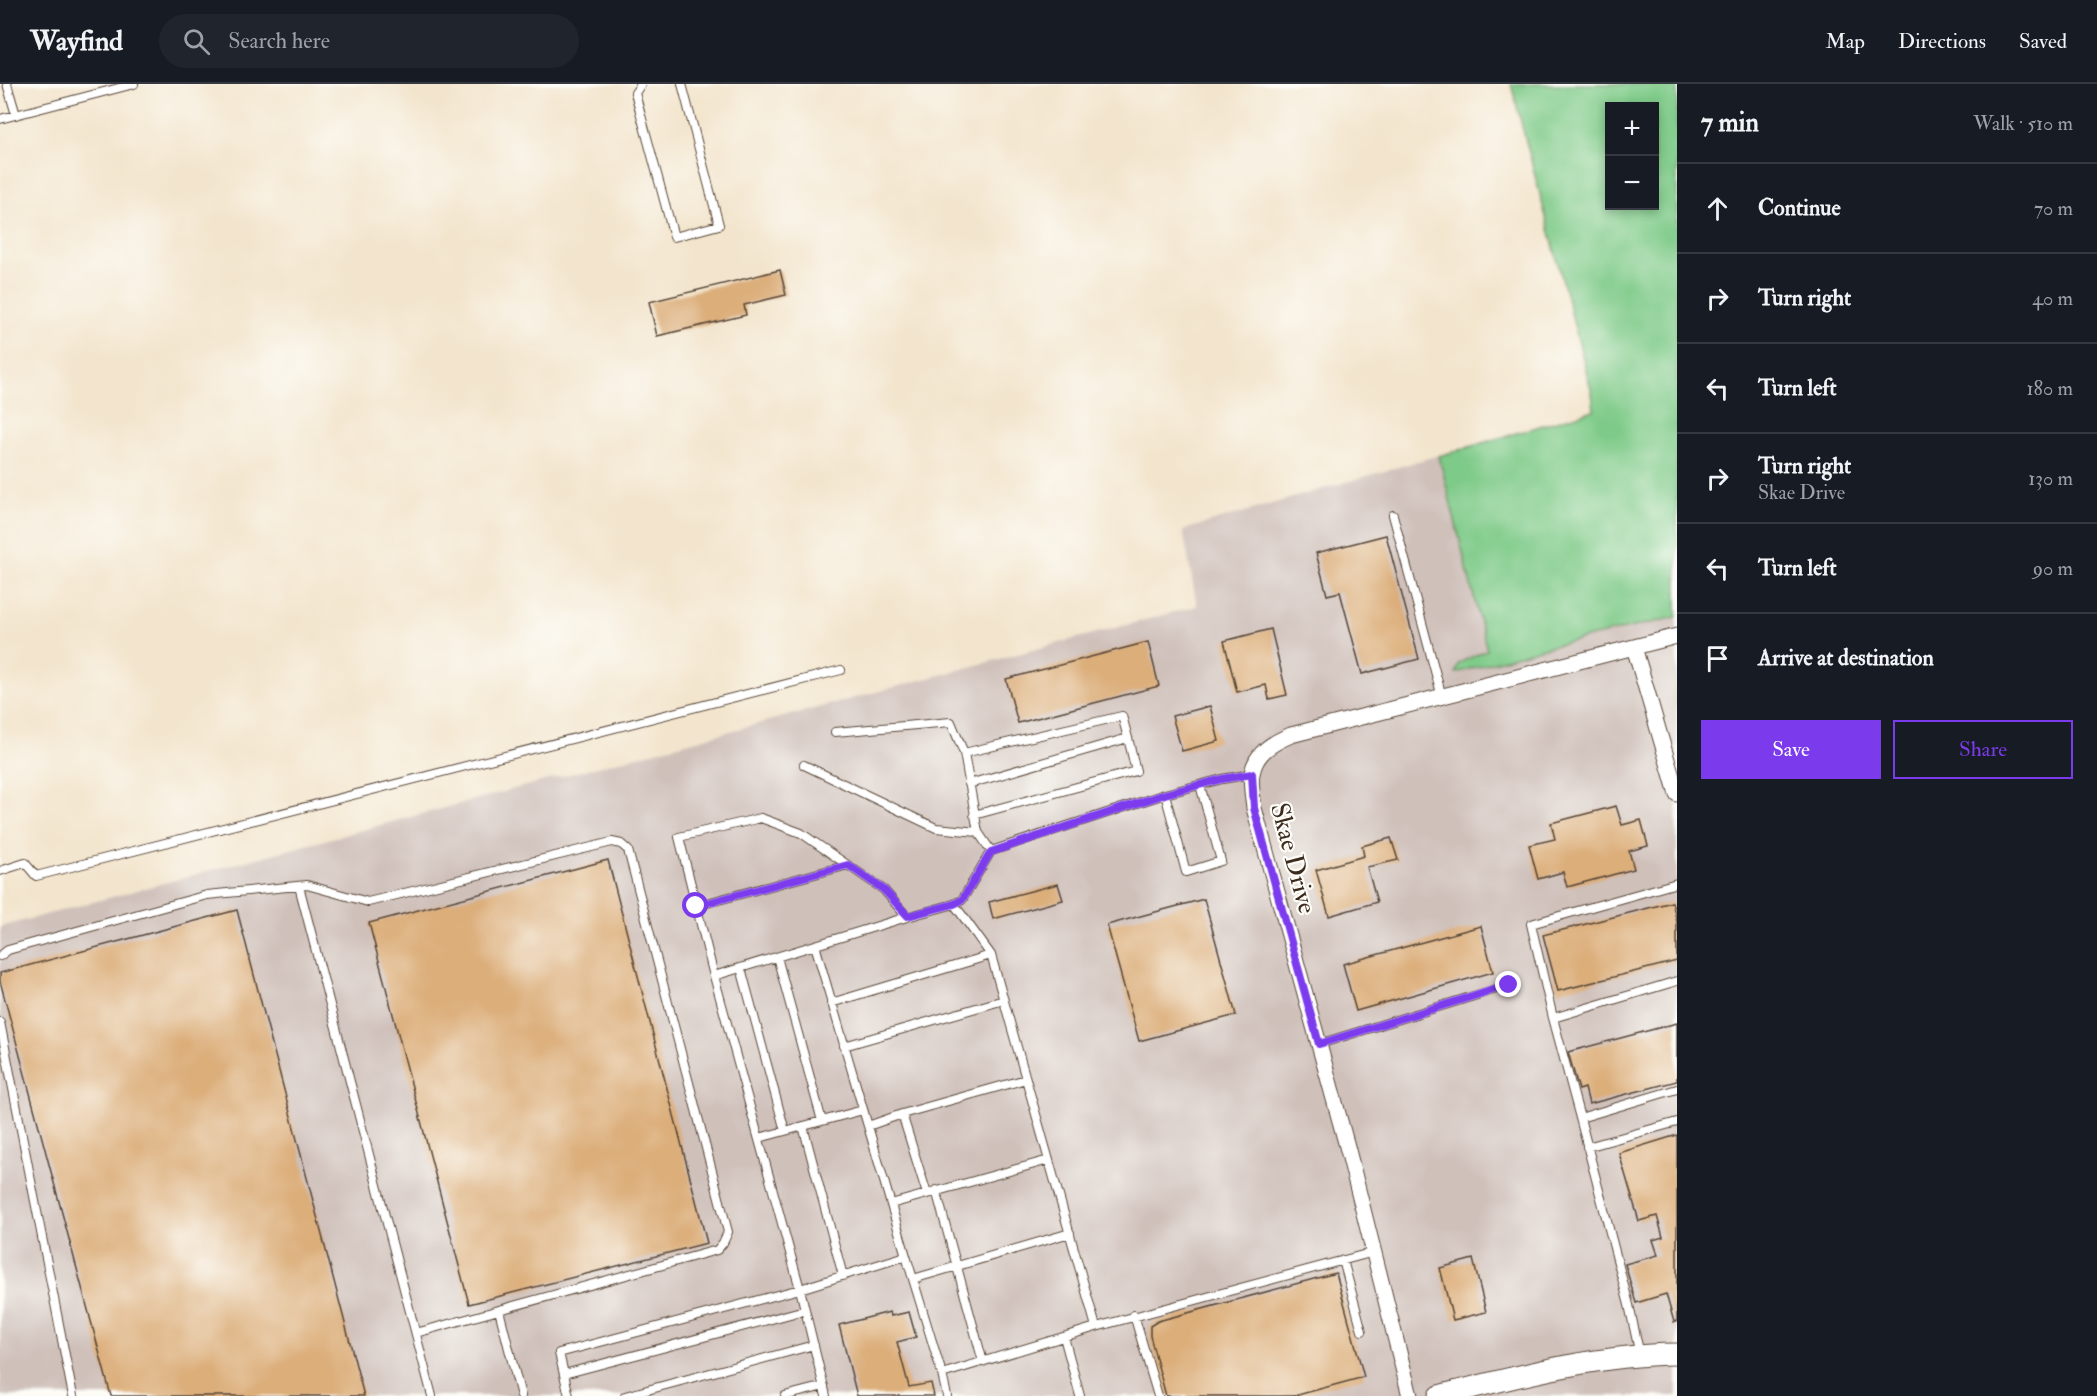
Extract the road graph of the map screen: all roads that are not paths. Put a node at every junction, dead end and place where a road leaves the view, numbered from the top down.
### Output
1 (7, 84) edge
2 (134, 84) edge
3 (641, 84) edge
4 (681, 84) edge
5 (16, 115) junction
6 (0, 119) edge
7 (1393, 515) dead end
8 (1677, 636) edge
9 (1634, 647) junction
10 (841, 670) dead end
11 (1442, 697) junction
12 (836, 732) dead end
13 (1128, 738) junction
14 (964, 753) junction
15 (804, 765) dead end
16 (1252, 774) junction
17 (969, 784) junction
18 (1200, 785) junction
19 (1165, 794) junction
20 (1677, 794) edge
21 (974, 815) junction
22 (978, 832) junction
23 (991, 852) junction
24 (848, 865) junction
25 (0, 871) edge
26 (1677, 883) edge
27 (299, 885) junction
28 (954, 904) junction
29 (696, 906) junction
30 (908, 916) junction
31 (815, 945) junction
32 (991, 955) junction
33 (0, 956) edge
34 (777, 957) junction
35 (741, 968) junction
36 (714, 976) junction
37 (1677, 981) edge
38 (1509, 985) dead end
39 (1004, 1000) junction
40 (831, 1003) junction
41 (1553, 1018) junction
42 (0, 1022) edge
43 (1319, 1044) junction
44 (844, 1047) junction
45 (1026, 1079) junction
46 (1677, 1089) edge
47 (863, 1110) junction
48 (902, 1114) junction
49 (1580, 1118) junction
50 (822, 1121) junction
51 (1677, 1122) edge
52 (802, 1126) junction
53 (868, 1126) junction
54 (784, 1131) junction
55 (759, 1138) junction
56 (1587, 1147) junction
57 (1049, 1160) junction
58 (936, 1190) junction
59 (927, 1194) junction
60 (891, 1204) junction
61 (1070, 1233) junction
62 (1374, 1252) junction
63 (906, 1256) junction
64 (1343, 1260) junction
65 (957, 1267) junction
66 (843, 1276) junction
67 (913, 1279) junction
68 (800, 1289) junction
69 (499, 1310) junction
70 (805, 1310) junction
71 (1134, 1315) junction
72 (1096, 1327) junction
73 (1362, 1331) dead end
74 (416, 1333) junction
75 (1064, 1337) junction
76 (814, 1345) junction
77 (1677, 1354) edge
78 (1640, 1356) junction
79 (983, 1362) junction
80 (564, 1374) junction
81 (942, 1374) junction
82 (824, 1386) junction
83 (73, 1396) edge
84 (432, 1396) edge
85 (521, 1396) edge
86 (569, 1396) edge
87 (625, 1396) edge
88 (785, 1396) edge
89 (826, 1396) edge
90 (947, 1396) edge
91 (1080, 1396) edge
92 (1158, 1396) edge
93 (1410, 1396) edge
94 (1439, 1396) edge

1 - 5 lane
2 - 5 lane
3 - 4 lane
5 - 6 lane
7 - 11 lane
8 - 9 street, Skae Drive
9 - 11 street, Skae Drive
9 - 20 street
10 - 25 lane
11 - 16 street, Skae Drive
12 - 14 lane
13 - 14 lane
13 - 17 lane
13 - 21 lane
14 - 17 lane
15 - 22 lane
16 - 18 lane
16 - 43 street, Skae Drive
17 - 21 lane
18 - 19 lane
18 - 19 lane
19 - 23 lane
21 - 22 lane
22 - 23 lane
23 - 28 lane
24 - 29 lane
24 - 29 lane
24 - 30 lane
26 - 41 lane
27 - 33 lane
27 - 69 lane
27 - 74 lane
28 - 30 lane
28 - 32 lane
29 - 36 lane
30 - 31 lane
31 - 34 lane
31 - 40 lane
32 - 39 lane
32 - 40 lane
34 - 35 lane
34 - 50 lane
35 - 36 lane
35 - 54 lane
36 - 55 lane
37 - 41 lane
38 - 43 lane
39 - 44 lane
39 - 45 lane
40 - 44 lane
41 - 49 lane
42 - 83 lane
43 - 62 street, Skae Drive
44 - 47 lane
45 - 48 lane
45 - 57 lane
46 - 49 lane
47 - 50 lane
47 - 53 lane
48 - 53 lane
48 - 59 lane
49 - 56 lane
50 - 52 lane
51 - 56 lane
52 - 54 lane
52 - 66 lane
53 - 60 lane
54 - 55 lane
55 - 68 lane
56 - 78 lane
57 - 58 lane
57 - 61 lane
58 - 59 lane
58 - 65 lane
59 - 60 lane
60 - 63 lane
61 - 65 lane
61 - 72 lane
62 - 64 lane
62 - 93 street, Skae Drive
63 - 66 lane
63 - 67 lane
64 - 71 lane
64 - 73 lane
65 - 67 lane
65 - 79 lane
66 - 68 lane
67 - 81 lane
68 - 70 lane
68 - 80 lane
69 - 74 lane
69 - 85 lane
70 - 76 lane
70 - 80 lane
71 - 72 lane
71 - 92 lane
72 - 75 lane
74 - 84 lane
75 - 79 lane
75 - 91 lane
76 - 82 lane
76 - 87 lane
77 - 78 street
78 - 94 street
79 - 81 lane
80 - 86 lane
81 - 90 lane
82 - 88 lane
82 - 89 lane

